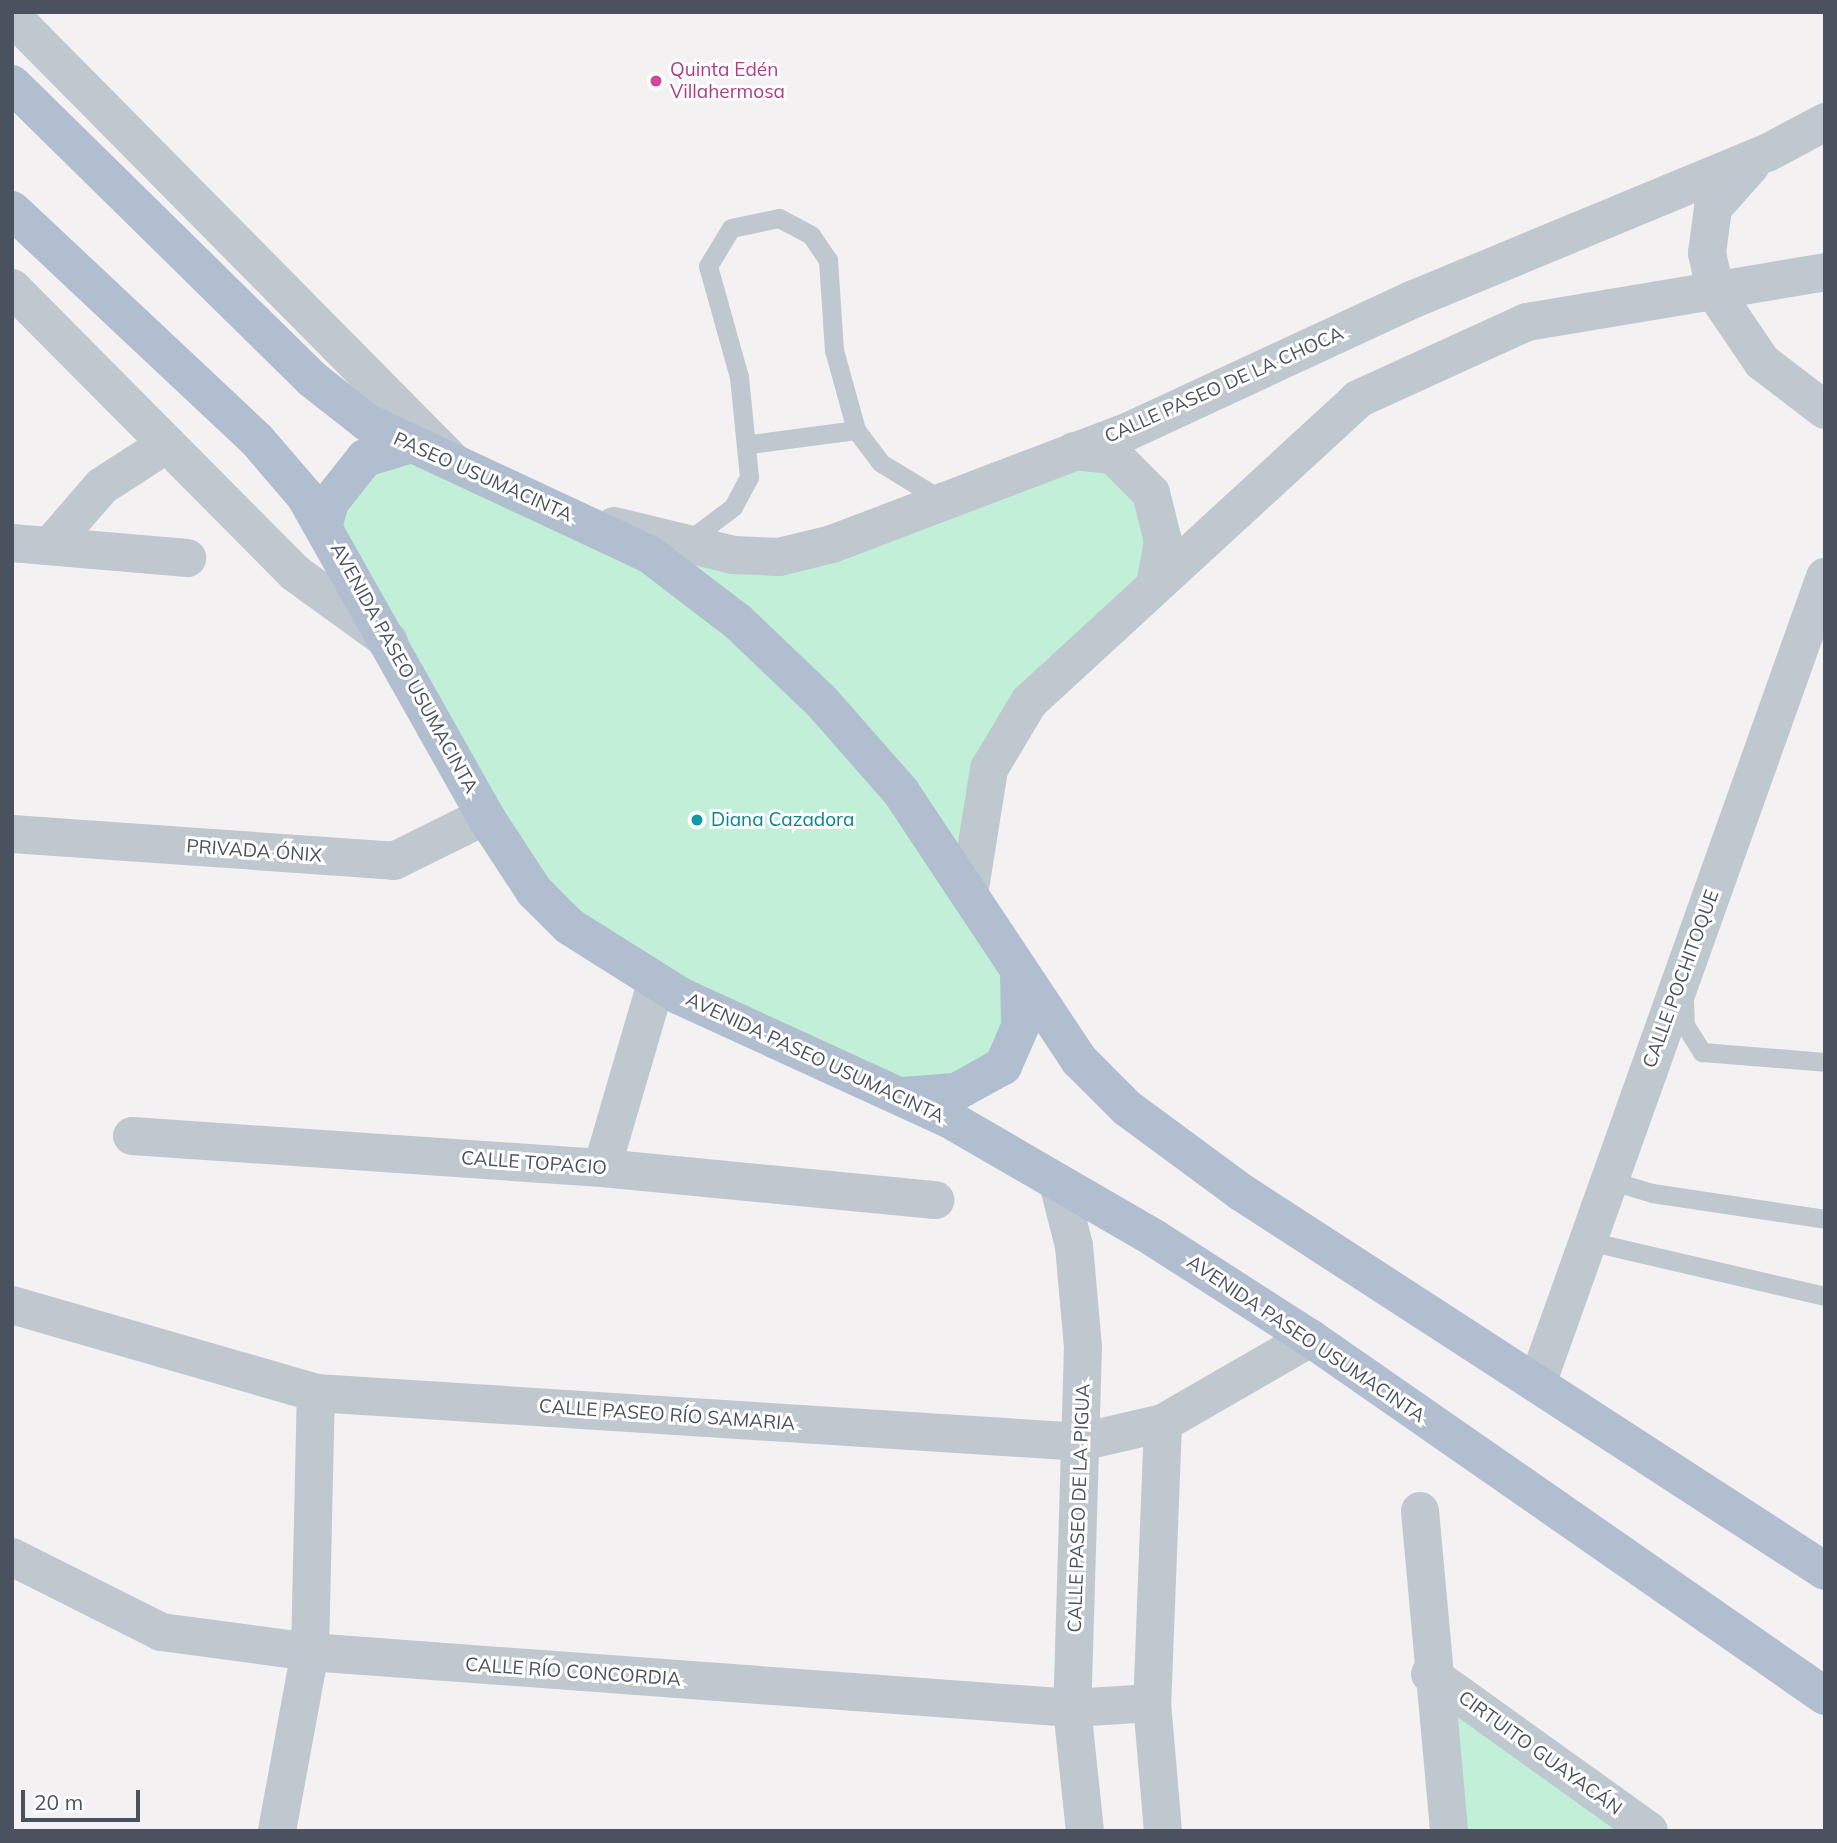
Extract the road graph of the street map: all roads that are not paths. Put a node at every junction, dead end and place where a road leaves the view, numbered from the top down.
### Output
1 (12, 16) edge
2 (12, 84) edge
3 (1825, 122) edge
4 (1767, 153) junction
5 (12, 210) edge
6 (1825, 272) edge
7 (12, 288) edge
8 (1716, 294) junction
9 (1825, 410) edge
10 (856, 430) junction
11 (167, 444) junction
12 (411, 444) junction
13 (750, 444) junction
14 (1070, 451) junction
15 (453, 463) junction
16 (940, 499) junction
17 (564, 513) junction
18 (324, 524) junction
19 (12, 543) edge
20 (683, 544) junction
21 (50, 547) junction
22 (187, 558) dead end
23 (1825, 578) edge
24 (1156, 580) junction
25 (389, 641) junction
26 (485, 816) junction
27 (12, 834) edge
28 (962, 875) junction
29 (1018, 963) junction
30 (1684, 971) junction
31 (656, 984) junction
32 (1825, 1062) edge
33 (900, 1096) junction
34 (132, 1136) dead end
35 (602, 1168) junction
36 (1609, 1180) junction
37 (1059, 1187) junction
38 (935, 1200) dead end
39 (1825, 1219) edge
40 (1588, 1241) junction
41 (1825, 1296) edge
42 (15, 1313) edge
43 (1310, 1338) junction
44 (1538, 1381) junction
45 (316, 1393) junction
46 (1163, 1423) junction
47 (1081, 1442) junction
48 (1420, 1511) dead end
49 (12, 1557) edge
50 (1825, 1571) edge
51 (310, 1653) junction
52 (1430, 1674) junction
53 (1825, 1696) edge
54 (1152, 1703) junction
55 (1072, 1708) junction
56 (277, 1831) edge
57 (1085, 1831) edge
58 (1163, 1831) edge
59 (1449, 1831) edge
60 (1649, 1831) edge

1 - 15 street
2 - 12 main road, PASEO USUMACINTA
3 - 4 street, CALLE PASEO DE LA CHOCA
4 - 8 street
4 - 14 street, CALLE PASEO DE LA CHOCA
5 - 18 main road, AVENIDA PASEO USUMACINTA
6 - 8 street
7 - 11 street
8 - 9 street
8 - 24 street
10 - 13 lane
10 - 13 lane
10 - 16 lane
11 - 21 street
11 - 25 street
12 - 15 main road, PASEO USUMACINTA
12 - 18 main road
13 - 20 lane
14 - 16 street, CALLE PASEO DE LA CHOCA
14 - 24 street
15 - 17 main road, PASEO USUMACINTA
16 - 20 street, CALLE PASEO DE LA CHOCA
17 - 20 street, CALLE PASEO DE LA CHOCA
17 - 28 main road, PASEO USUMACINTA
18 - 25 main road, AVENIDA PASEO USUMACINTA
19 - 21 street
21 - 22 street
23 - 30 street, CALLE POCHITOQUE
24 - 28 street
25 - 26 main road, AVENIDA PASEO USUMACINTA
26 - 27 street, PRIVADA ÓNIX
26 - 31 main road, AVENIDA PASEO USUMACINTA
28 - 29 main road
29 - 33 main road
29 - 44 main road
30 - 32 lane
30 - 36 street, CALLE POCHITOQUE
31 - 33 main road, AVENIDA PASEO USUMACINTA
31 - 35 street
33 - 37 main road, AVENIDA PASEO USUMACINTA
34 - 35 street, CALLE TOPACIO
35 - 38 street, CALLE TOPACIO
36 - 39 lane
36 - 40 street, CALLE POCHITOQUE
37 - 43 main road, AVENIDA PASEO USUMACINTA
37 - 47 street, CALLE PASEO DE LA PIGUA
40 - 41 lane
40 - 44 street, CALLE POCHITOQUE
42 - 45 street, CALLE PASEO RÍO SAMARIA
43 - 46 street, CALLE PASEO RÍO SAMARIA
43 - 53 main road, AVENIDA PASEO USUMACINTA
44 - 50 main road
45 - 47 street, CALLE PASEO RÍO SAMARIA
45 - 51 street
46 - 47 street, CALLE PASEO RÍO SAMARIA
46 - 54 street
47 - 55 street, CALLE PASEO DE LA PIGUA
48 - 52 street, CIRTUITO GUAYACÁN
49 - 51 street, CALLE RÍO CONCORDIA
51 - 55 street, CALLE RÍO CONCORDIA
51 - 56 street
52 - 59 street, CIRTUITO GUAYACÁN
52 - 60 street, CIRTUITO GUAYACÁN
54 - 55 street, CALLE RÍO CONCORDIA
54 - 58 street
55 - 57 street, CALLE PASEO DE LA PIGUA

